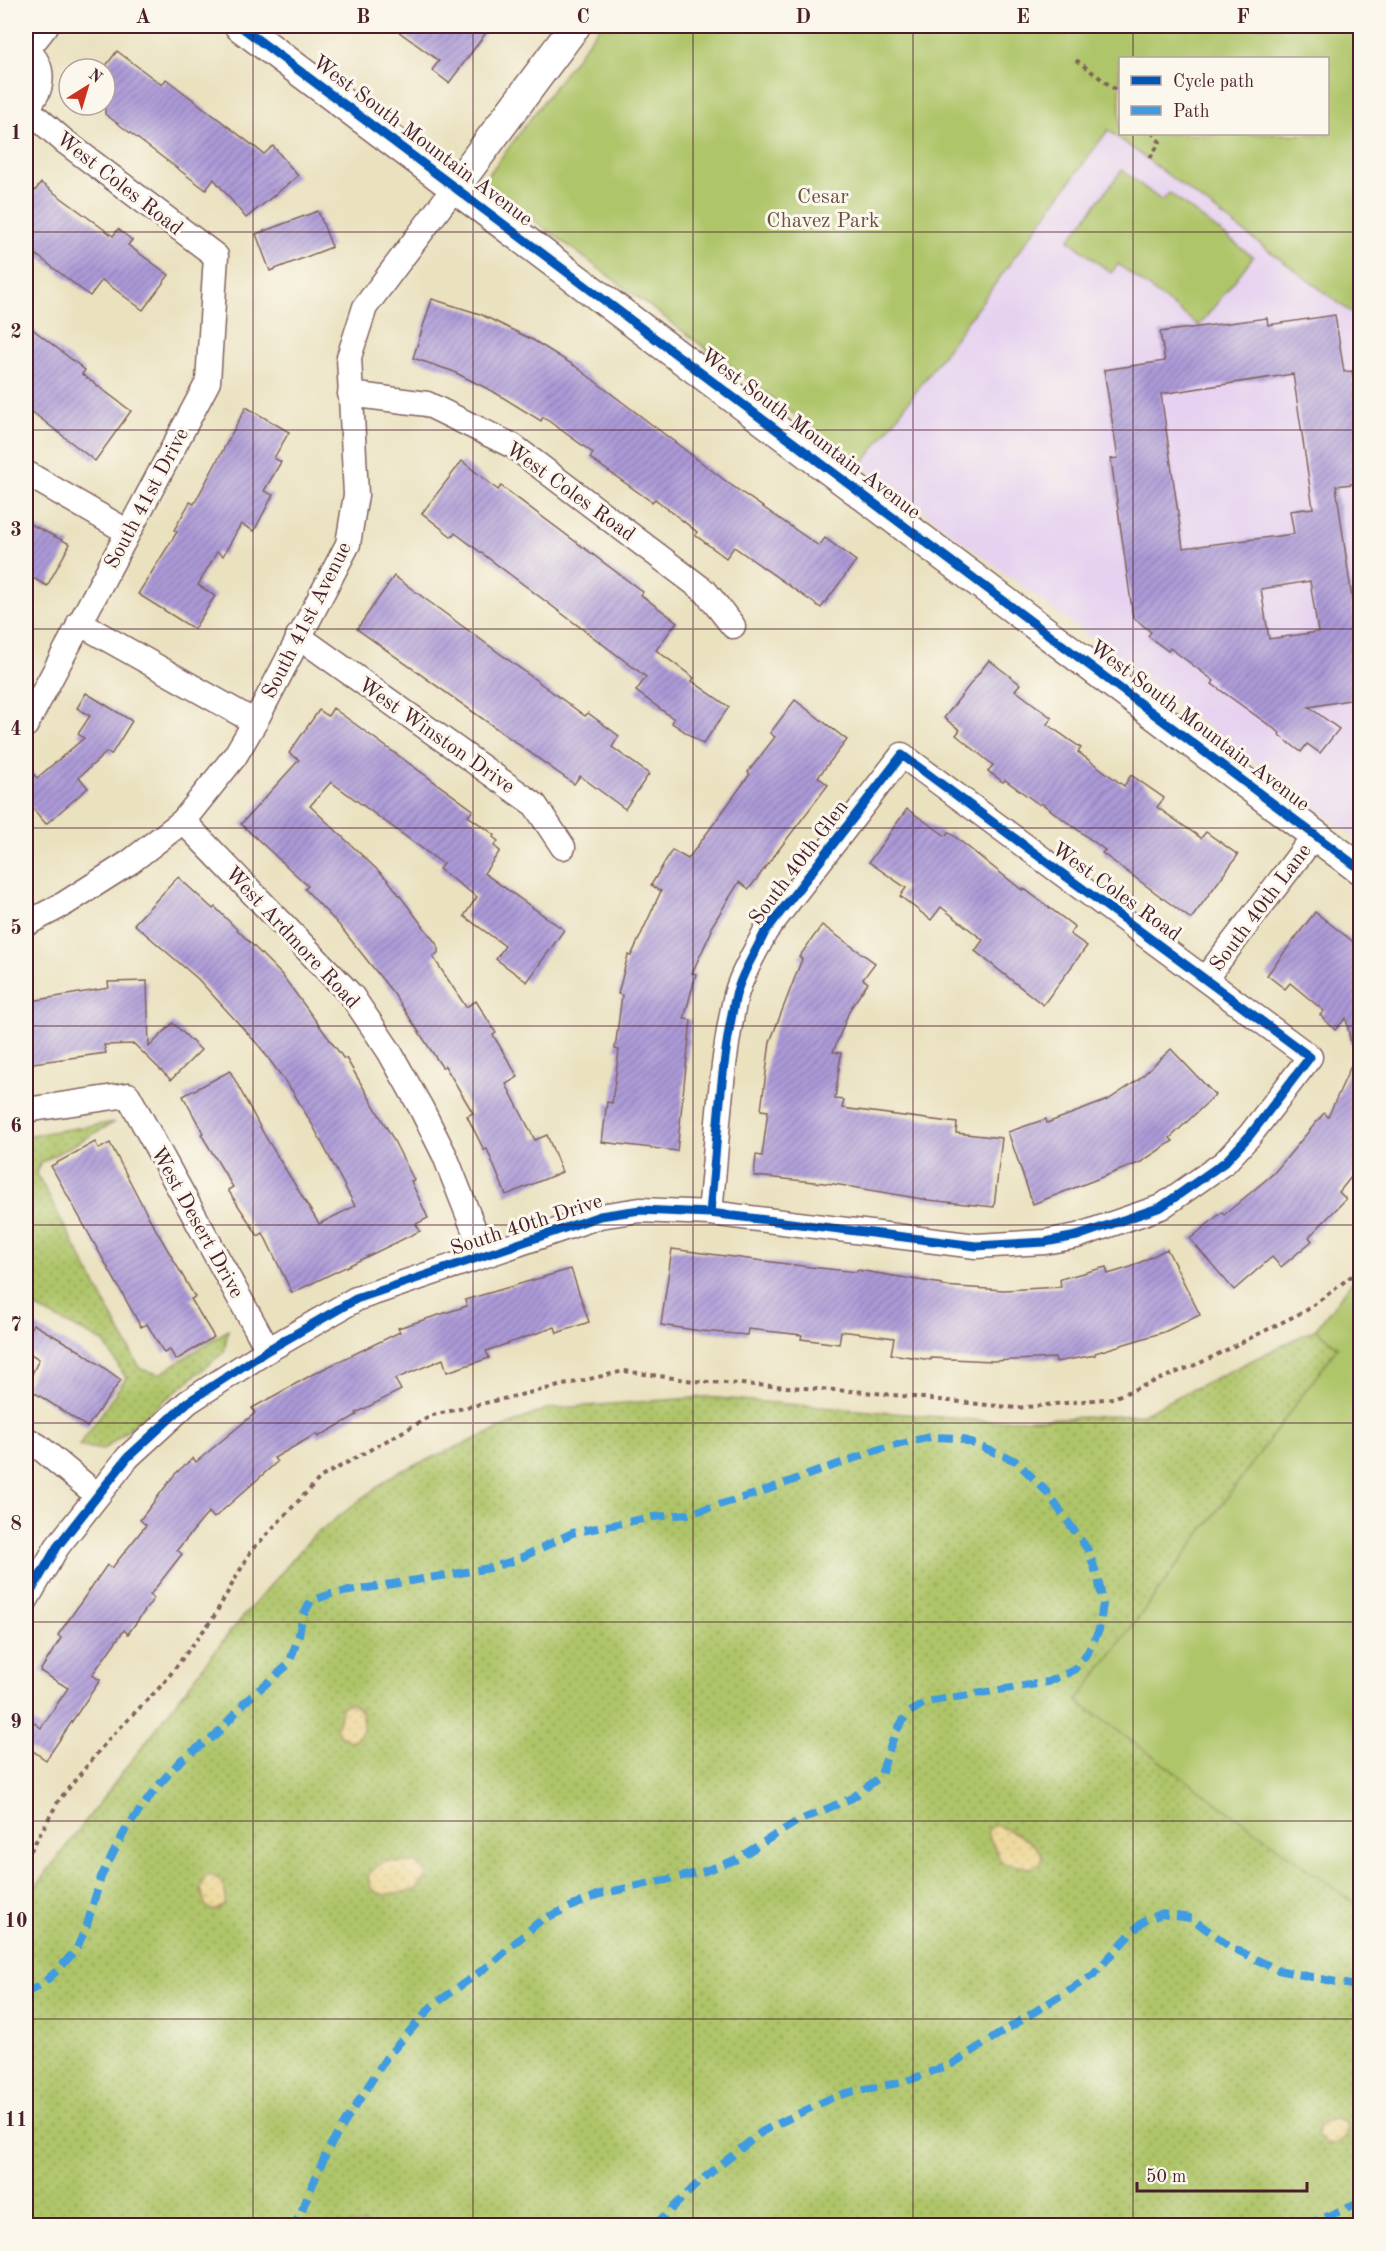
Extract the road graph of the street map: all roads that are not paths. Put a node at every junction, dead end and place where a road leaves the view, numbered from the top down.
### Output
1 (46, 26) edge
2 (240, 26) edge
3 (575, 26) edge
4 (26, 50) edge
5 (26, 108) edge
6 (455, 187) junction
7 (216, 256) joint
8 (350, 394) junction
9 (26, 473) edge
10 (128, 532) junction
11 (79, 623) junction
12 (733, 626) dead end
13 (298, 636) junction
14 (255, 722) junction
15 (26, 725) edge
16 (902, 755) joint
17 (183, 821) junction
18 (1315, 835) junction
19 (563, 847) dead end
20 (1360, 869) edge
21 (26, 924) edge
22 (1205, 979) junction
23 (1310, 1057) joint
24 (26, 1110) edge
25 (710, 1213) junction
26 (484, 1255) junction
27 (268, 1350) junction
28 (26, 1439) edge
29 (97, 1495) junction
30 (26, 1600) edge

1 - 4 street
2 - 6 street, West South Mountain Avenue
3 - 6 street, South 41st Avenue
4 - 5 street, West Coles Road
5 - 7 street, West Coles Road
6 - 8 street, South 41st Avenue
6 - 18 street, West South Mountain Avenue
7 - 10 street, South 41st Drive
8 - 12 street, West Coles Road
8 - 13 street, South 41st Avenue
9 - 10 street
10 - 11 street, South 41st Drive
11 - 14 street
11 - 15 street, South 41st Drive
13 - 14 street, South 41st Avenue
13 - 19 street, West Winston Drive
14 - 17 street, South 41st Avenue
16 - 22 street, West Coles Road
16 - 25 street, South 40th Glen
17 - 21 street, South 41st Avenue
17 - 26 street, West Ardmore Road
18 - 20 street, West South Mountain Avenue
18 - 22 street, South 40th Lane
22 - 23 street, West Coles Road
23 - 25 street, South 40th Drive
24 - 27 street, West Desert Drive
25 - 26 street, South 40th Drive
26 - 27 street, South 40th Drive
27 - 29 street, South 40th Drive
28 - 29 street
29 - 30 street, South 40th Drive

